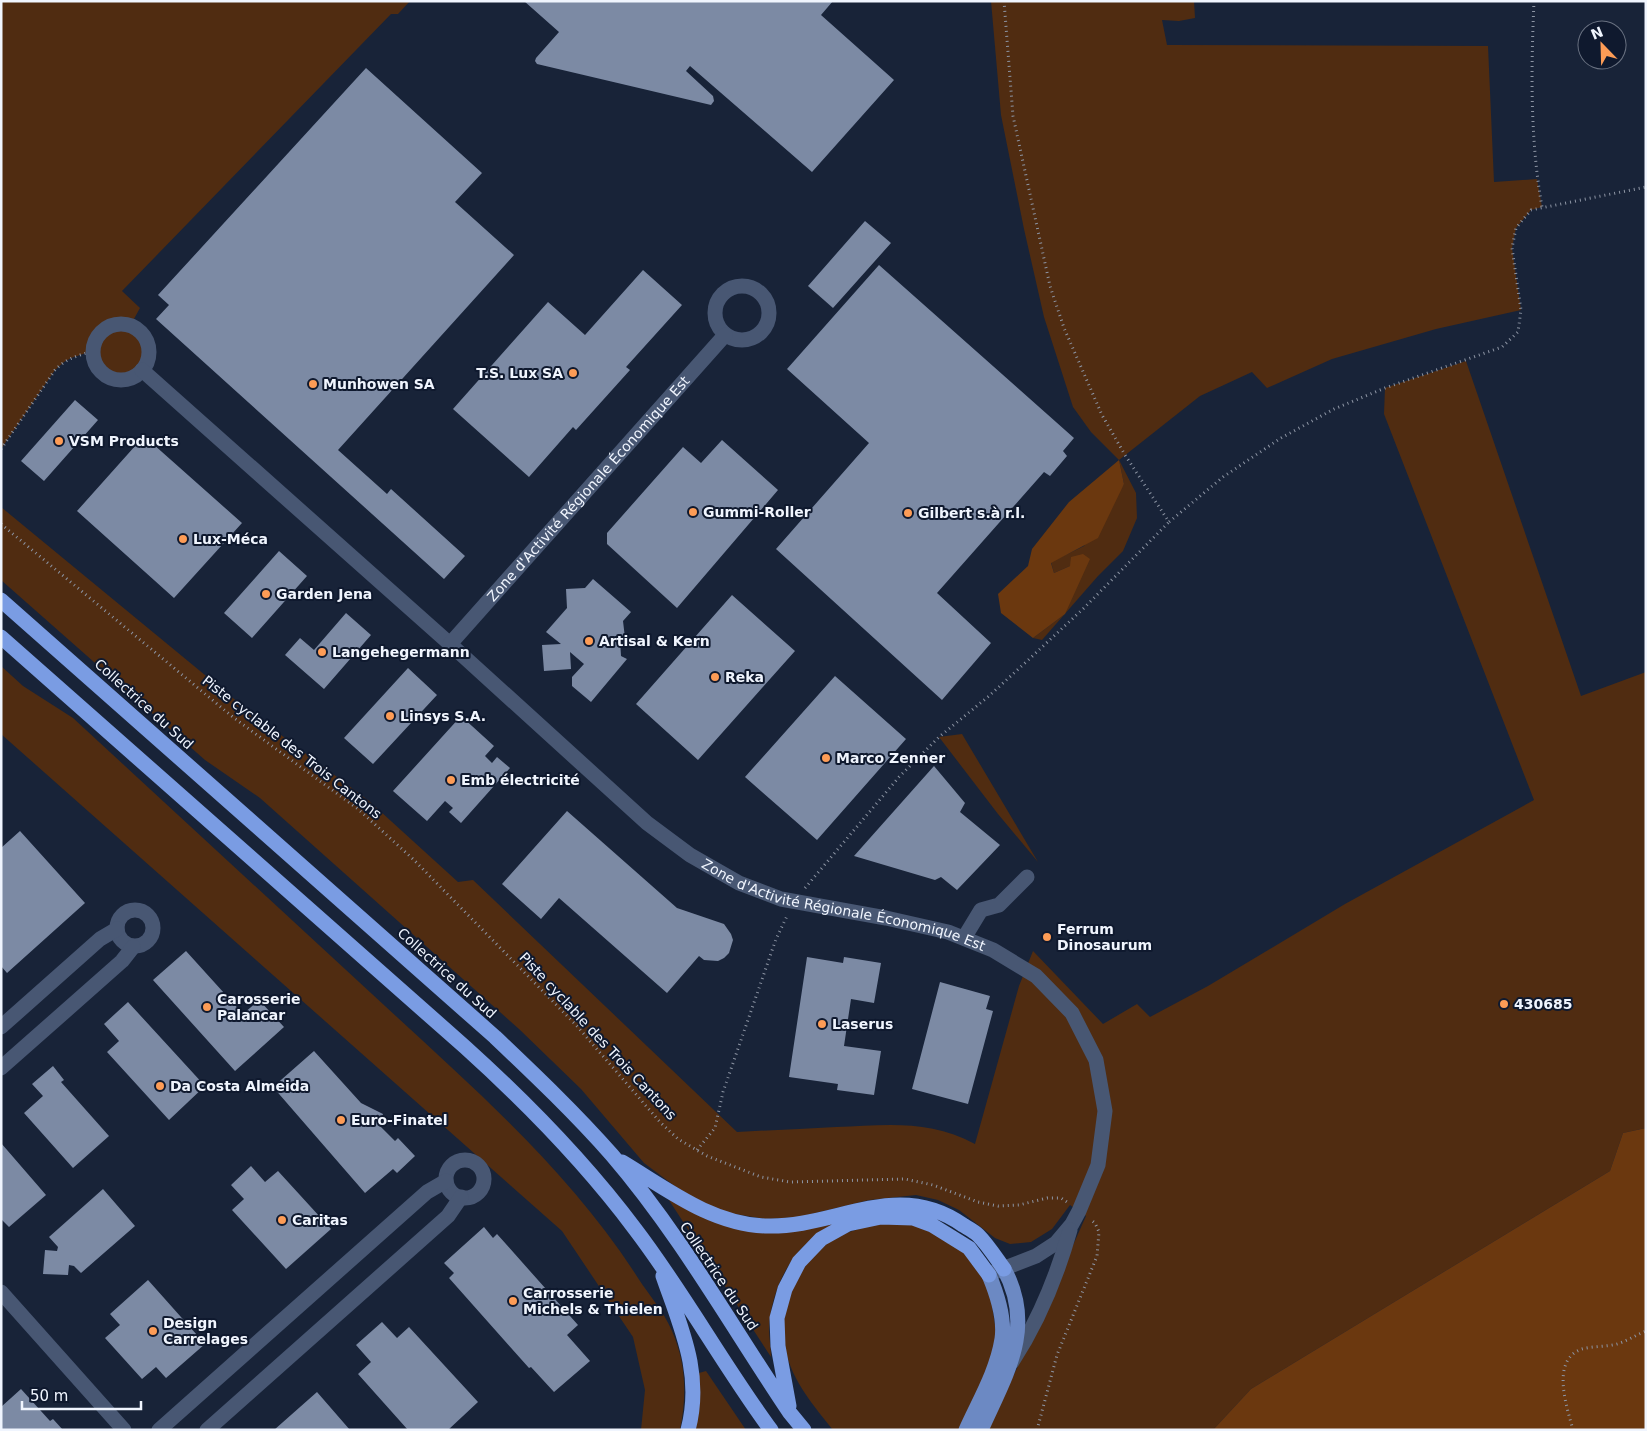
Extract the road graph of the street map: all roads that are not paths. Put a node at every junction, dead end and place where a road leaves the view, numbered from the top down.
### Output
1 (725, 335) dead end
2 (142, 370) junction
3 (1, 600) edge
4 (1, 637) edge
5 (450, 644) junction
6 (1027, 877) dead end
7 (117, 928) junction
8 (964, 938) junction
9 (133, 947) junction
10 (1, 1027) edge
11 (1, 1068) edge
12 (612, 1156) junction
13 (446, 1181) junction
14 (461, 1197) junction
15 (1076, 1218) junction
16 (657, 1259) junction
17 (1004, 1269) junction
18 (989, 1275) junction
19 (1, 1292) edge
20 (1012, 1362) junction
21 (790, 1413) junction
22 (124, 1430) edge
23 (159, 1430) edge
24 (208, 1430) edge
25 (688, 1430) edge
26 (771, 1430) edge
27 (804, 1430) edge
28 (966, 1430) edge
29 (982, 1430) edge

1 - 5 street, Zone d'Activité Régionale Économique Est
2 - 2 street
2 - 5 street, Zone d'Activité Régionale Économique Est
3 - 12 highway, Collectrice du Sud
4 - 16 highway
5 - 8 street, Zone d'Activité Régionale Économique Est
6 - 8 street
7 - 9 street
7 - 9 street
7 - 10 street
8 - 15 street, Zone d'Activité Régionale Économique Est
9 - 11 street
12 - 17 highway
12 - 21 highway, Collectrice du Sud
13 - 14 street
13 - 14 street
13 - 23 street
14 - 24 street
15 - 17 street, Zone d'Activité Régionale Économique Est
15 - 20 street, Zone d'Activité Régionale Économique Est
16 - 25 highway
16 - 26 highway
17 - 18 street, Zone d'Activité Régionale Économique Est
17 - 20 main road
18 - 21 highway
18 - 28 main road
19 - 22 street
20 - 29 main road
21 - 27 highway, Collectrice du Sud

